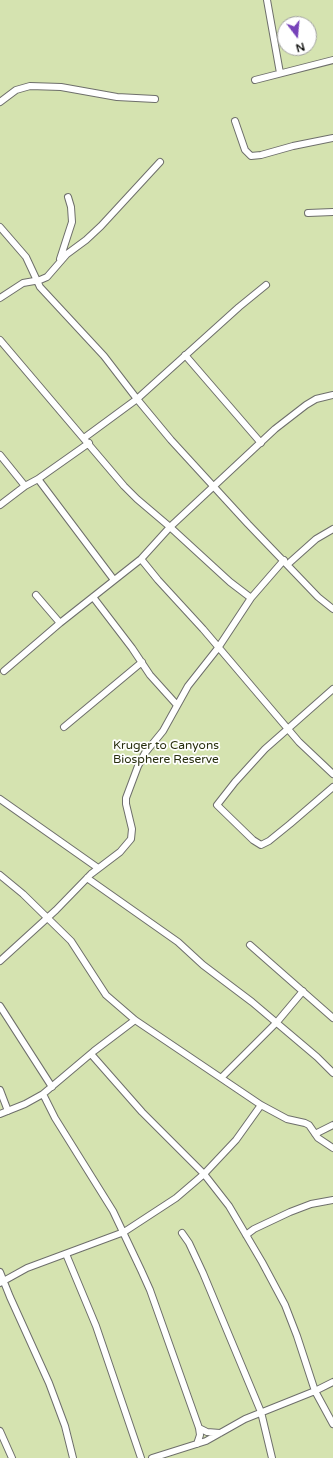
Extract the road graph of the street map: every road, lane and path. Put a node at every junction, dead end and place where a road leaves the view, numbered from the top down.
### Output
1 (267, 0) edge
2 (333, 60) edge
3 (280, 73) junction
4 (255, 80) dead end
5 (154, 99) dead end
6 (0, 102) edge
7 (235, 121) dead end
8 (333, 138) edge
9 (160, 162) dead end
10 (68, 197) dead end
11 (333, 212) edge
12 (308, 213) dead end
13 (0, 227) edge
14 (59, 262) junction
15 (36, 281) junction
16 (266, 285) dead end
17 (0, 298) edge
18 (0, 340) edge
19 (185, 355) junction
20 (333, 395) edge
21 (137, 399) junction
22 (86, 441) junction
23 (261, 443) junction
24 (0, 455) edge
25 (38, 479) junction
26 (26, 486) junction
27 (214, 487) junction
28 (0, 505) edge
29 (170, 527) junction
30 (333, 529) edge
31 (141, 559) junction
32 (286, 562) junction
33 (114, 580) junction
34 (36, 595) dead end
35 (93, 597) junction
36 (251, 598) junction
37 (333, 609) edge
38 (60, 623) junction
39 (218, 648) junction
40 (142, 662) junction
41 (4, 671) dead end
42 (333, 689) edge
43 (177, 704) junction
44 (64, 727) dead end
45 (289, 729) junction
46 (333, 774) edge
47 (333, 787) edge
48 (0, 799) edge
49 (98, 868) junction
50 (0, 875) edge
51 (87, 878) junction
52 (47, 918) junction
53 (250, 945) dead end
54 (0, 961) edge
55 (303, 991) junction
56 (0, 1006) edge
57 (333, 1018) edge
58 (135, 1020) junction
59 (276, 1022) junction
60 (90, 1054) junction
61 (333, 1073) edge
62 (221, 1078) junction
63 (52, 1087) junction
64 (0, 1090) edge
65 (43, 1094) junction
66 (261, 1105) junction
67 (8, 1111) junction
68 (0, 1114) edge
69 (333, 1126) edge
70 (315, 1134) junction
71 (333, 1148) edge
72 (204, 1174) junction
73 (333, 1200) edge
74 (124, 1232) junction
75 (182, 1233) dead end
76 (246, 1235) junction
77 (66, 1254) junction
78 (0, 1272) edge
79 (2, 1282) edge
80 (333, 1382) edge
81 (315, 1391) junction
82 (261, 1412) junction
83 (333, 1424) edge
84 (199, 1428) junction
85 (0, 1431) edge
86 (221, 1433) junction
87 (197, 1444) junction
88 (166, 1456) edge
89 (12, 1458) edge
90 (73, 1458) edge
91 (141, 1458) edge
92 (152, 1458) edge
93 (272, 1458) edge

1 - 3 street
2 - 3 street
3 - 4 street
5 - 6 street
7 - 8 street
9 - 14 street
10 - 14 street
11 - 12 street
13 - 15 street
14 - 15 street
15 - 17 street
15 - 21 street
16 - 19 street
18 - 22 street
19 - 21 street
19 - 23 street
20 - 23 street
21 - 22 street
21 - 27 street
22 - 25 street
22 - 29 street
23 - 27 street
24 - 26 street
25 - 26 street
25 - 33 street
26 - 28 street
27 - 29 street
27 - 32 street
29 - 31 street
29 - 36 street
30 - 32 street
31 - 33 street
31 - 39 street
32 - 36 street
32 - 37 street
33 - 35 street
34 - 38 street
35 - 38 street
35 - 40 street
36 - 39 street
38 - 41 street
39 - 43 street
39 - 45 street
40 - 43 street
40 - 44 street
42 - 45 street
43 - 49 street
45 - 46 street
45 - 47 street
48 - 49 street
49 - 51 street
50 - 52 street
51 - 52 street
51 - 59 street
52 - 54 street
52 - 58 street
53 - 55 street
55 - 57 street
55 - 59 street
56 - 63 street
58 - 60 street
58 - 62 street
59 - 61 street
59 - 62 street
60 - 63 street
60 - 72 street
62 - 66 street
63 - 65 street
64 - 67 street
65 - 67 street
65 - 74 street
66 - 70 street
66 - 72 street
67 - 68 street
69 - 70 street
70 - 71 street
72 - 74 street
72 - 76 street
73 - 76 street
74 - 77 street
74 - 84 street
75 - 82 street
76 - 81 street
77 - 79 street
77 - 91 street
78 - 79 street
79 - 90 street
80 - 81 street
81 - 82 street
81 - 83 street
82 - 86 street
82 - 93 street
84 - 86 street
84 - 87 street
85 - 89 street
86 - 87 street
87 - 88 street
88 - 92 street

